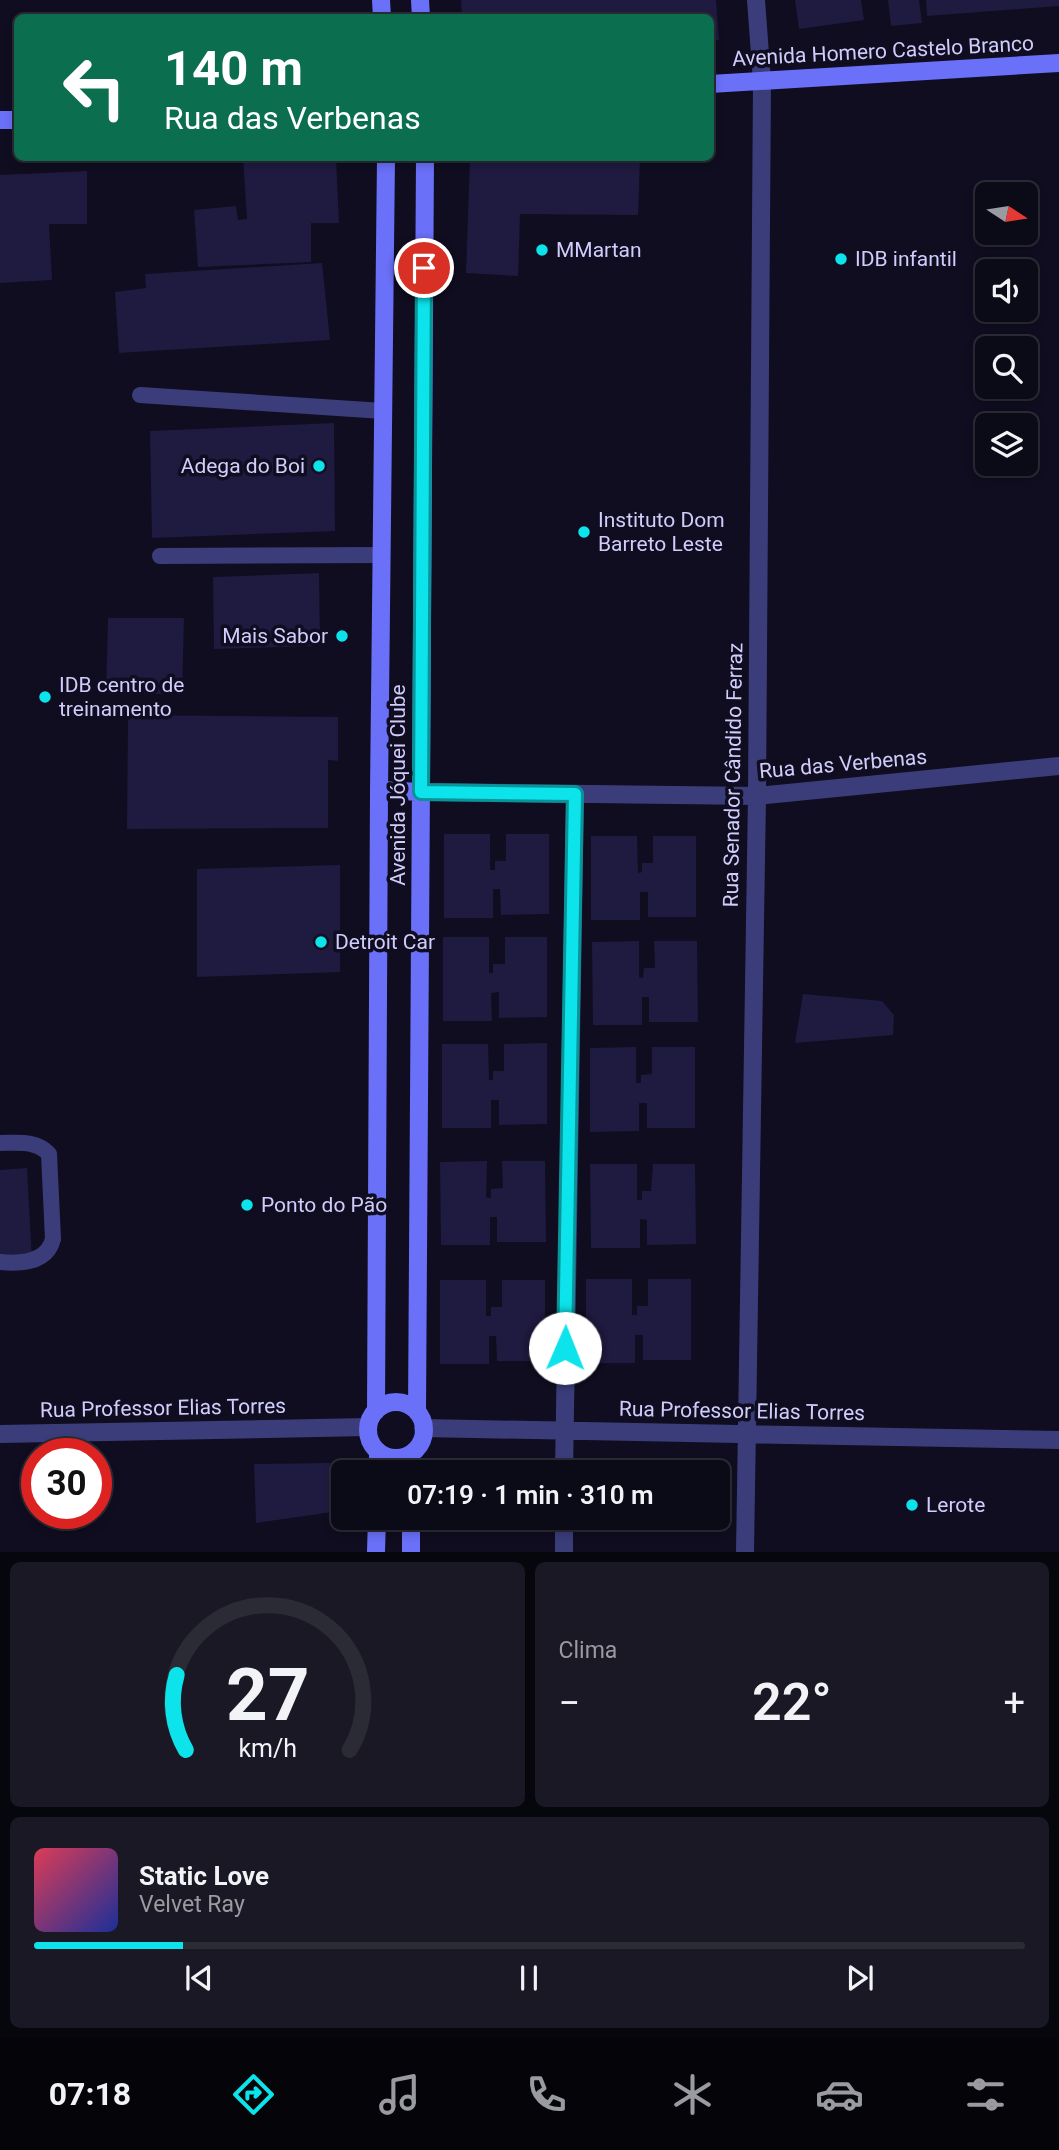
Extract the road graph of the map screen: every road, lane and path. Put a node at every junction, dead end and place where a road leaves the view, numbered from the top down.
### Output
1 (756, 0) edge
2 (1059, 63) edge
3 (762, 81) junction
4 (714, 84) edge
5 (386, 161) edge
6 (425, 161) edge
7 (140, 395) dead end
8 (383, 411) junction
9 (382, 555) junction
10 (160, 556) dead end
11 (1059, 766) edge
12 (379, 790) junction
13 (421, 792) junction
14 (575, 794) junction
15 (757, 796) junction
16 (0, 1143) edge
17 (0, 1262) edge
18 (376, 1411) junction
19 (420, 1420) junction
20 (368, 1427) junction
21 (564, 1430) junction
22 (0, 1434) edge
23 (745, 1434) junction
24 (1059, 1440) edge
25 (378, 1452) junction
26 (412, 1453) junction
27 (378, 1460) edge
28 (412, 1460) edge
29 (564, 1460) edge
30 (377, 1530) edge
31 (411, 1530) edge
32 (564, 1530) edge
33 (376, 1552) edge
34 (411, 1552) edge
35 (564, 1552) edge
36 (745, 1552) edge

1 - 3 street, Rua Senador Cândido Ferraz
2 - 3 main road, Avenida Homero Castelo Branco
3 - 4 main road, Avenida Homero Castelo Branco
3 - 15 street, Rua Senador Cândido Ferraz
5 - 8 main road, Avenida Jóquei Clube
6 - 13 main road, Avenida Jóquei Clube
7 - 8 lane
8 - 9 main road, Avenida Jóquei Clube
9 - 10 lane
9 - 12 main road, Avenida Jóquei Clube
11 - 15 street, Rua das Verbenas
12 - 13 main road
12 - 18 main road, Avenida Jóquei Clube
13 - 14 street, Rua das Verbenas
13 - 19 main road, Avenida Jóquei Clube
14 - 15 street, Rua das Verbenas
14 - 21 street
15 - 23 street, Rua Senador Cândido Ferraz
16 - 17 lane
18 - 19 main road
18 - 20 main road, Avenida Jóquei Clube
19 - 21 street, Rua Professor Elias Torres
19 - 26 main road, Avenida Jóquei Clube
20 - 22 street, Rua Professor Elias Torres
20 - 25 main road
21 - 23 street, Rua Professor Elias Torres
21 - 29 street
23 - 24 street, Rua Professor Elias Torres
23 - 36 street, Rua Senador Cândido Ferraz
25 - 26 main road
25 - 27 main road
26 - 28 main road, Avenida Jóquei Clube
30 - 33 main road
31 - 34 main road
32 - 35 street

